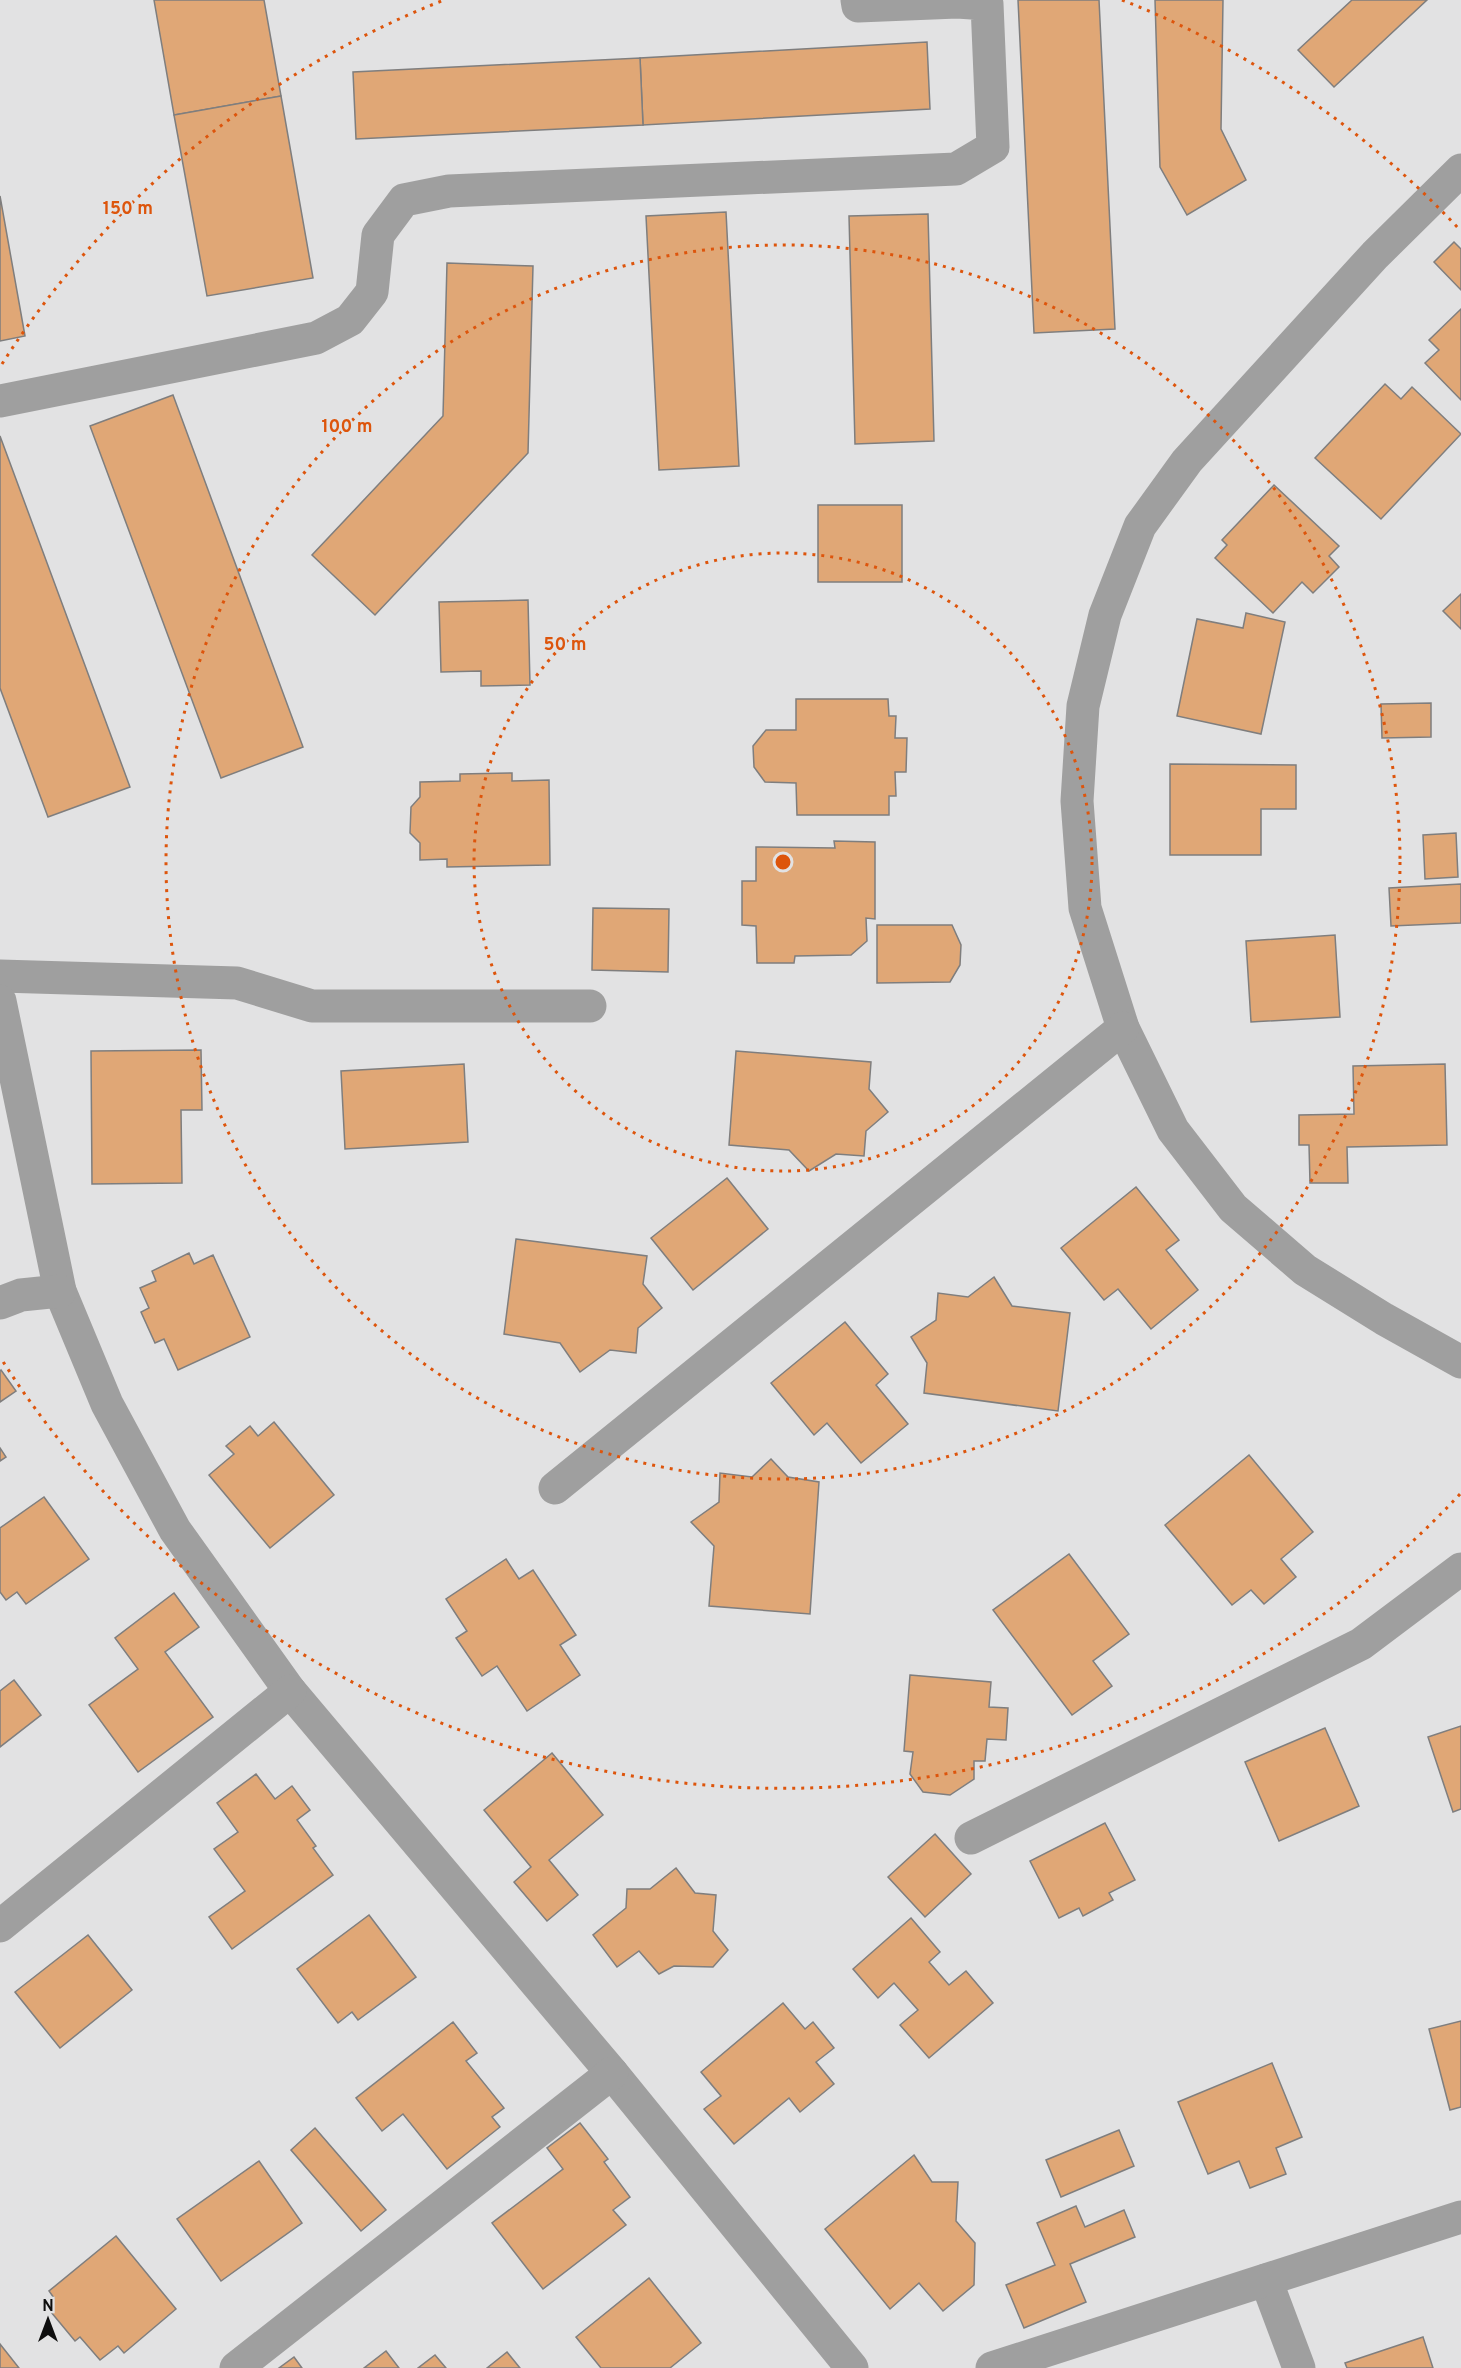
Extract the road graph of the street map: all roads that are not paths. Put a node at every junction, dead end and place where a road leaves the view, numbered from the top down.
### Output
1 (857, 0) edge
2 (1461, 170) edge
3 (0, 401) edge
4 (0, 976) edge
5 (0, 1001) edge
6 (590, 1006) dead end
7 (1123, 1028) junction
8 (60, 1291) junction
9 (0, 1303) edge
10 (1461, 1362) edge
11 (555, 1488) dead end
12 (1461, 1569) edge
13 (290, 1691) junction
14 (971, 1838) dead end
15 (0, 1926) edge
16 (612, 2073) junction
17 (1461, 2217) edge
18 (1266, 2280) junction
19 (236, 2368) edge
20 (852, 2368) edge
21 (993, 2368) edge
22 (1299, 2368) edge

1 - 3 street
2 - 7 street
4 - 6 street
5 - 8 street
7 - 10 street
7 - 11 street
8 - 9 street
8 - 13 street
12 - 14 street
13 - 15 street
13 - 16 street
16 - 19 street
16 - 20 street
17 - 18 street
18 - 21 street
18 - 22 street

